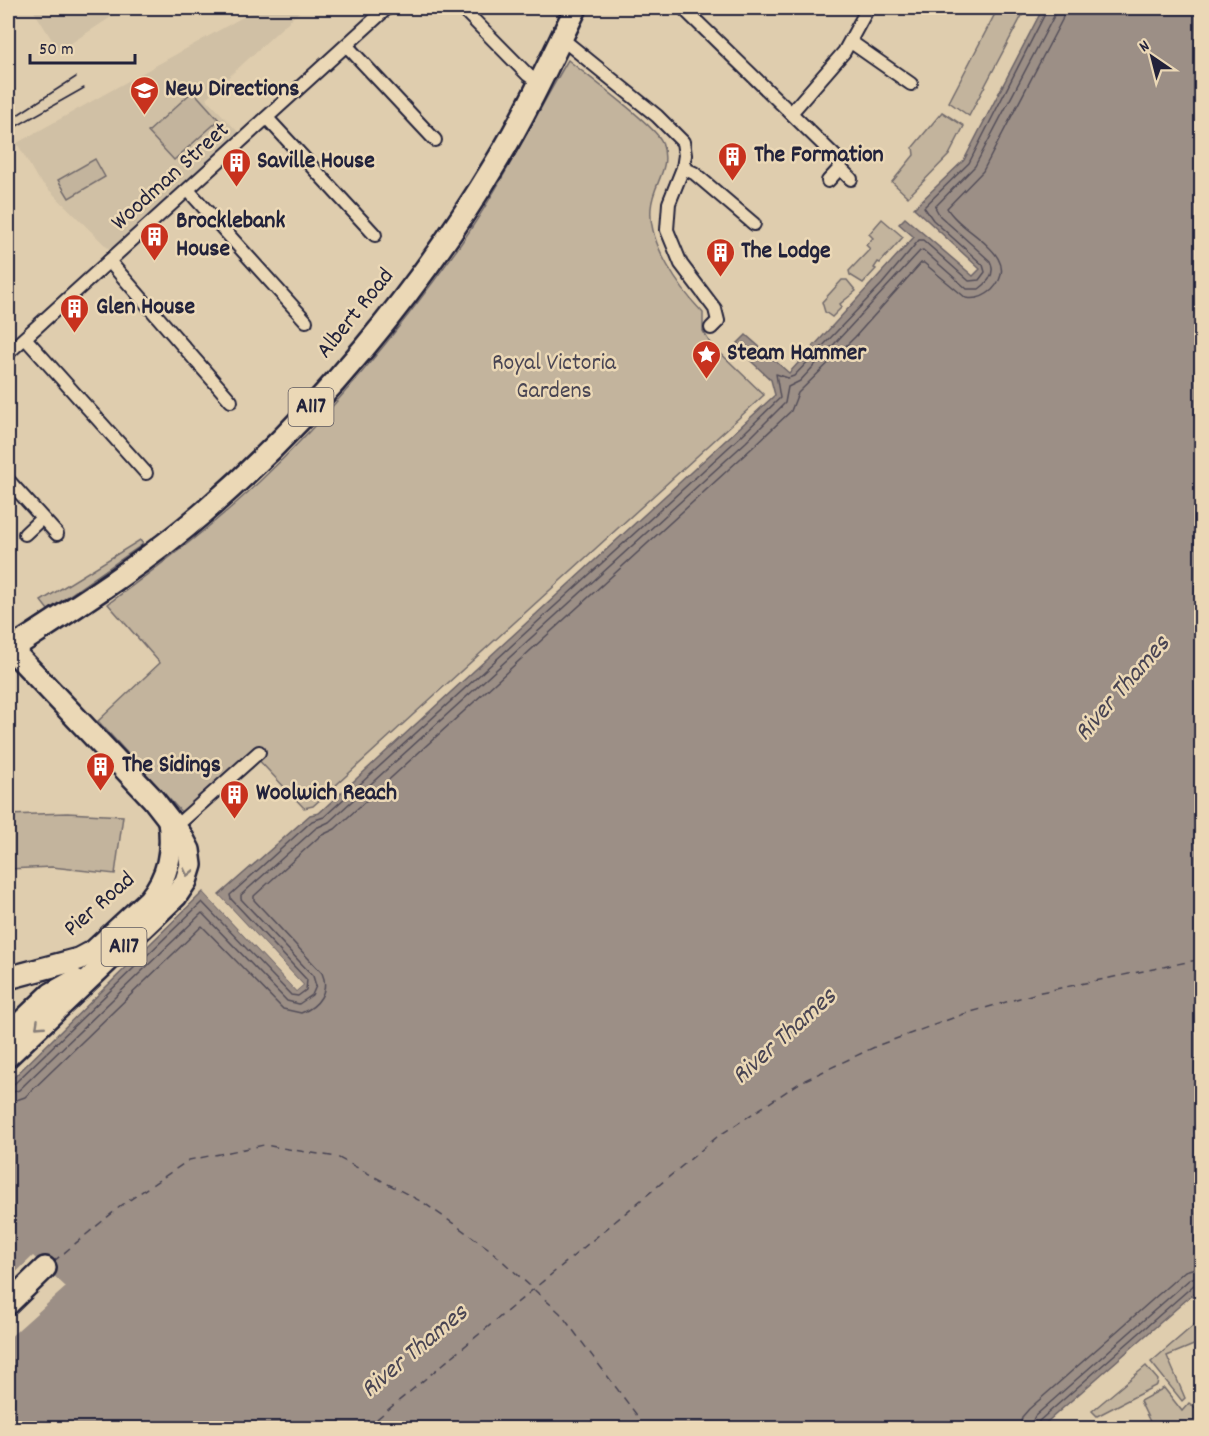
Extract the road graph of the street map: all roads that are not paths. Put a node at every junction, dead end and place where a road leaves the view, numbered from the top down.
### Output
1 (387, 8) edge
2 (462, 8) edge
3 (576, 8) edge
4 (683, 8) edge
5 (868, 8) edge
6 (561, 38) junction
7 (851, 42) junction
8 (347, 46) junction
9 (539, 83) junction
10 (911, 84) dead end
11 (791, 113) junction
12 (267, 118) junction
13 (435, 140) dead end
14 (683, 168) junction
15 (840, 168) junction
16 (851, 179) dead end
17 (828, 181) dead end
18 (188, 190) junction
19 (754, 224) dead end
20 (375, 235) dead end
21 (109, 261) junction
22 (306, 321) dead end
23 (711, 328) dead end
24 (25, 338) junction
25 (8, 353) edge
26 (231, 401) dead end
27 (146, 473) dead end
28 (8, 480) edge
29 (42, 518) junction
30 (25, 534) dead end
31 (57, 534) dead end
32 (10, 647) edge
33 (259, 752) dead end
34 (172, 824) junction
35 (99, 970) junction
36 (8, 978) edge
37 (8, 1035) edge
38 (8, 1056) edge
39 (45, 1268) dead end
40 (8, 1304) edge

1 - 8 street, Woodman Street
2 - 9 street
3 - 6 highway, Albert Road / A117
4 - 11 street
5 - 7 street
6 - 9 highway, Albert Road / A117
6 - 14 street
7 - 10 street
7 - 11 street
8 - 12 street, Woodman Street
8 - 13 street
9 - 32 highway, Albert Road / A117
11 - 15 street
12 - 18 street, Woodman Street
12 - 20 street
14 - 19 street
14 - 23 street
15 - 16 street
15 - 17 street
18 - 21 street, Woodman Street
18 - 22 street
21 - 24 street, Woodman Street
21 - 26 street
24 - 25 street, Woodman Street
24 - 27 street
28 - 29 street
29 - 30 street
29 - 31 street
32 - 34 highway, Pier Road / A117
33 - 34 street
34 -> 35 highway, Pier Road / A117
34 - 36 highway, Pier Road / A117
35 - 37 highway
35 -> 38 highway, Pier Road / A117
39 - 40 highway

